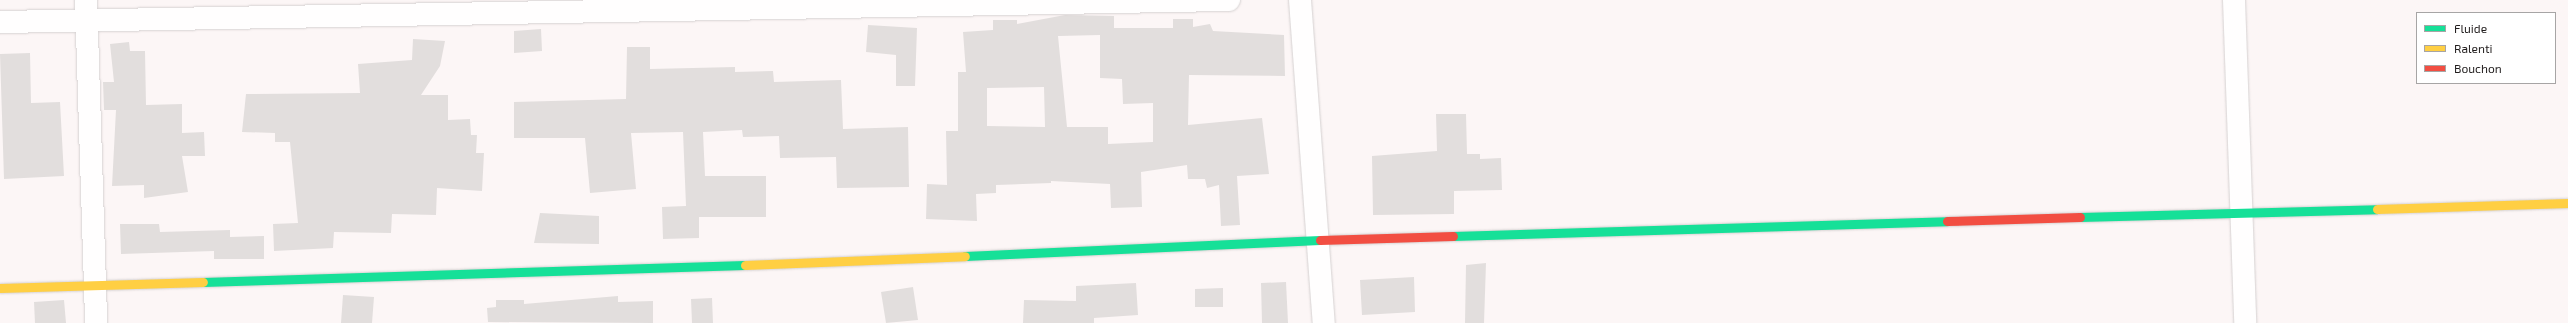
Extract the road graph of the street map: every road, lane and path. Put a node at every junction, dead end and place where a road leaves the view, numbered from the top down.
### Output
1 (1229, 0) edge
2 (1300, 0) edge
3 (2234, 0) edge
4 (87, 9) edge
5 (0, 22) edge
6 (2568, 203) edge
7 (2241, 213) junction
8 (1320, 240) junction
9 (96, 283) junction
10 (0, 288) edge
11 (96, 323) edge
12 (1324, 323) edge
13 (2245, 323) edge

1 - 4 street
2 - 8 street
3 - 7 street
4 - 5 street
4 - 9 street
6 - 7 street
7 - 8 street
7 - 13 street
8 - 9 street
8 - 12 street
9 - 10 street
9 - 11 street

